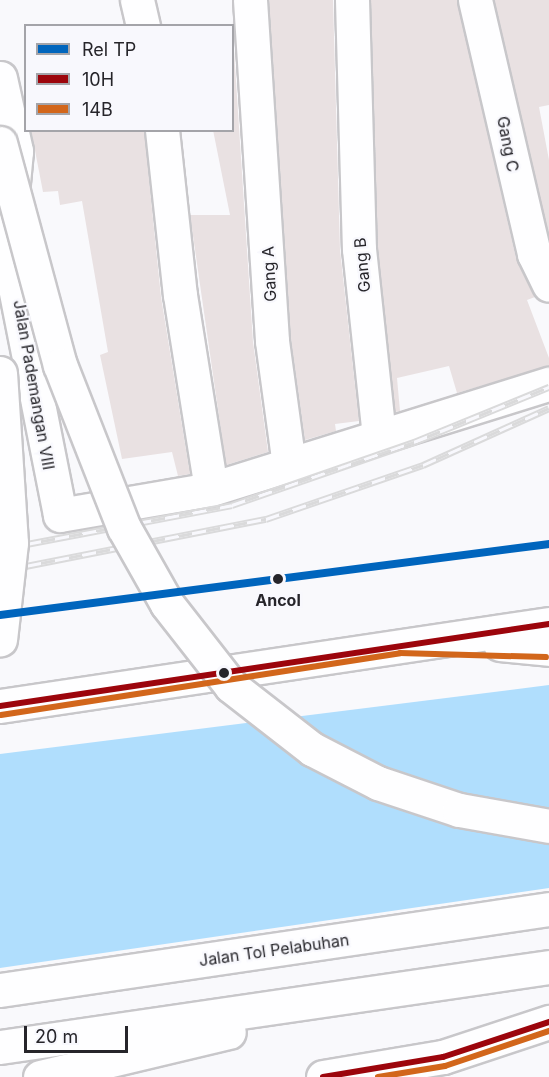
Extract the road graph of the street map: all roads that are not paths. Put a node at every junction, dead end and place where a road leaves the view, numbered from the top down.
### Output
1 (137, 0) edge
2 (250, 0) edge
3 (352, 0) edge
4 (475, 0) edge
5 (143, 24) edge
6 (0, 78) edge
7 (12, 131) edge
8 (162, 132) edge
9 (549, 285) edge
10 (0, 373) edge
11 (549, 384) edge
12 (379, 435) junction
13 (289, 465) junction
14 (211, 489) junction
15 (549, 624) edge
16 (0, 639) edge
17 (399, 644) junction
18 (549, 649) edge
19 (0, 706) edge
20 (549, 826) edge
21 (549, 909) edge
22 (549, 967) edge
23 (456, 979) junction
24 (0, 990) edge
25 (549, 1022) edge
26 (0, 1047) edge
27 (40, 1077) edge
28 (322, 1077) edge

1 - 5 main road
2 - 13 main road, Gang A
3 - 12 main road, Gang B
4 - 9 main road, Gang C
6 - 7 main road, Jalan Pademangan VIII
7 - 14 main road, Jalan Pademangan VIII
7 - 20 main road, bridge
8 - 14 main road
10 - 16 main road, bridge
11 - 12 main road
12 - 13 main road
13 - 14 main road
15 - 17 main road
17 - 18 main road
17 - 19 main road
21 - 24 main road, Jalan Tol Pelabuhan
22 - 23 main road
23 - 26 main road
23 - 27 main road
25 - 28 main road

